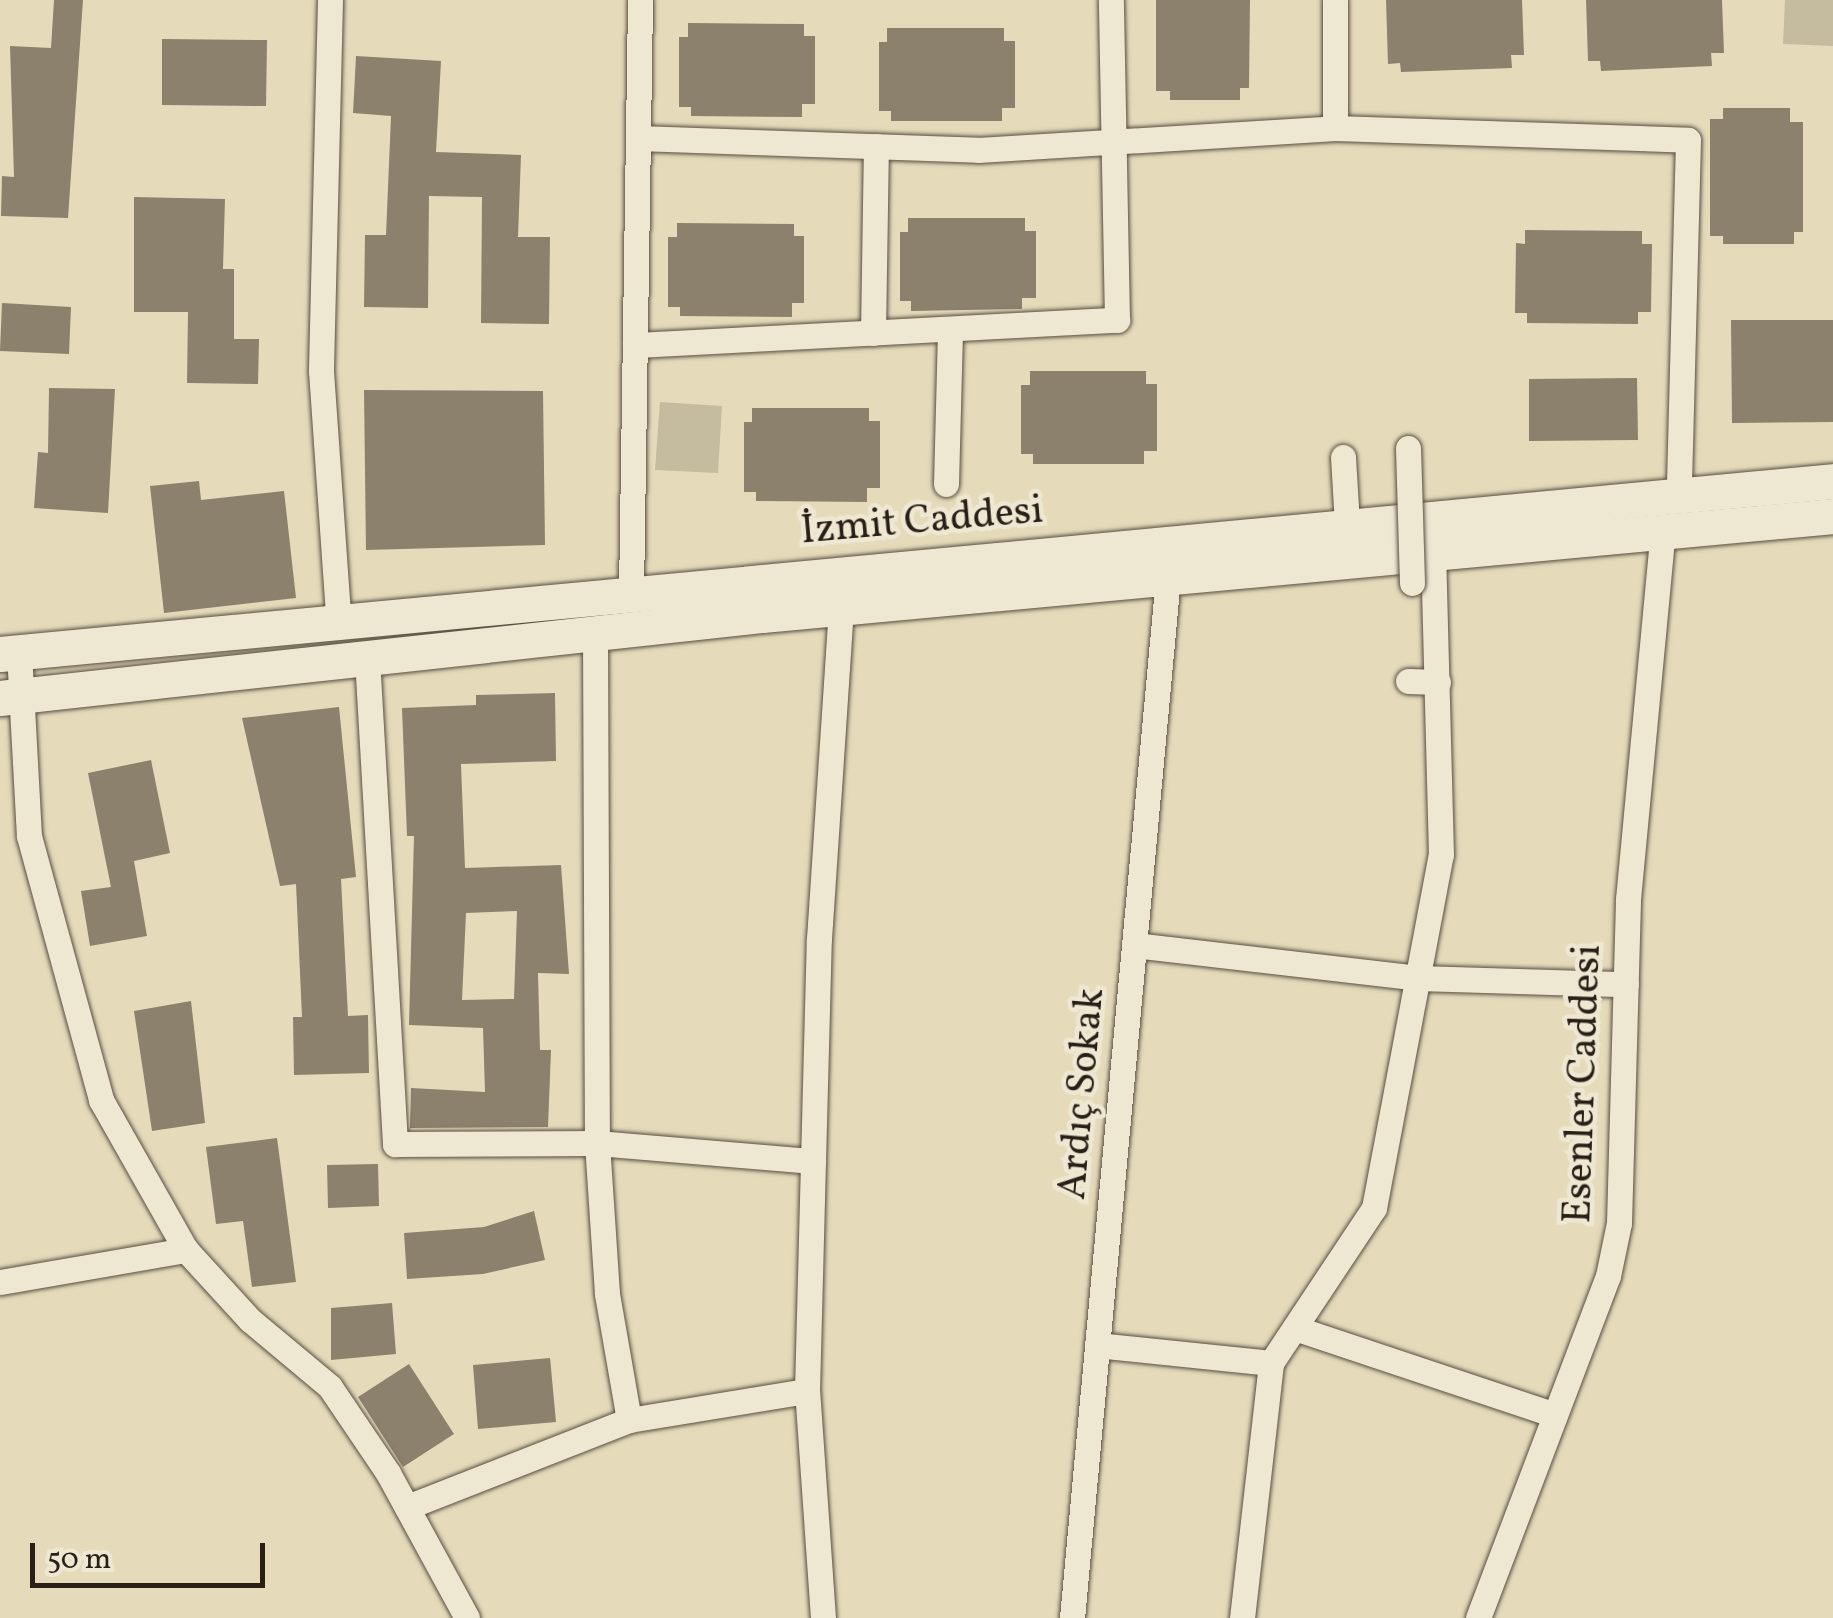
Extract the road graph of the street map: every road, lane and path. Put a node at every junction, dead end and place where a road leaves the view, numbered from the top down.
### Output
1 (330, 0) edge
2 (640, 0) edge
3 (1111, 0) edge
4 (1335, 0) edge
5 (1335, 128) junction
6 (638, 138) junction
7 (1116, 142) junction
8 (876, 146) junction
9 (950, 328) junction
10 (873, 333) junction
11 (634, 345) junction
12 (1408, 448) dead end
13 (1343, 457) dead end
14 (1833, 480) edge
15 (946, 484) dead end
16 (1679, 494) junction
17 (1833, 516) edge
18 (1347, 525) junction
19 (1662, 531) junction
20 (1433, 553) junction
21 (1168, 577) junction
22 (1412, 582) dead end
23 (631, 594) junction
24 (841, 608) junction
25 (338, 617) junction
26 (595, 633) junction
27 (9, 653) edge
28 (367, 658) junction
29 (1408, 681) dead end
30 (1438, 682) junction
31 (11, 697) edge
32 (1134, 945) junction
33 (1418, 978) junction
34 (1626, 984) junction
35 (597, 1143) junction
36 (813, 1161) junction
37 (186, 1250) junction
38 (0, 1282) edge
39 (1295, 1328) junction
40 (1097, 1345) junction
41 (1271, 1363) junction
42 (807, 1391) junction
43 (1555, 1415) junction
44 (629, 1420) junction
45 (406, 1506) junction
46 (468, 1618) edge
47 (824, 1618) edge
48 (1072, 1618) edge
49 (1242, 1618) edge
50 (1478, 1618) edge

1 - 25 street
2 - 6 street
3 - 7 street
4 - 5 street
5 - 7 street
5 - 16 street
6 - 8 street
6 - 11 street
7 - 8 street
7 - 9 street
8 - 10 street
9 - 10 street
9 - 15 street
10 - 11 street
11 - 23 street
12 - 22 street, bridge
13 - 18 street
14 - 16 main road, İzmit Caddesi
16 - 18 main road, İzmit Caddesi
17 - 19 main road, İzmit Caddesi
18 - 23 main road, İzmit Caddesi
19 - 20 main road, İzmit Caddesi
19 - 34 street, Esenler Caddesi
20 - 21 main road, İzmit Caddesi
20 - 30 street
21 - 24 main road, İzmit Caddesi
21 - 32 street, Ardıç Sokak
23 - 25 main road, İzmit Caddesi
24 - 26 main road, İzmit Caddesi
24 - 36 street
25 - 27 main road, İzmit Caddesi
26 - 28 main road, İzmit Caddesi
26 - 35 street
27 - 31 street
28 - 31 main road, İzmit Caddesi
28 - 35 street
29 - 30 street
30 - 33 street
31 - 37 street
32 - 33 street
32 - 40 street, Ardıç Sokak
33 - 34 street
33 - 39 street
34 - 43 street, Esenler Caddesi
35 - 36 street
35 - 44 street
36 - 42 street
37 - 38 street
37 - 45 street
39 - 41 street
39 - 43 street
40 - 41 street
40 - 48 street, Ardıç Sokak
41 - 49 street
42 - 44 street
42 - 47 street
43 - 50 street, Esenler Caddesi
44 - 45 street
45 - 46 street

